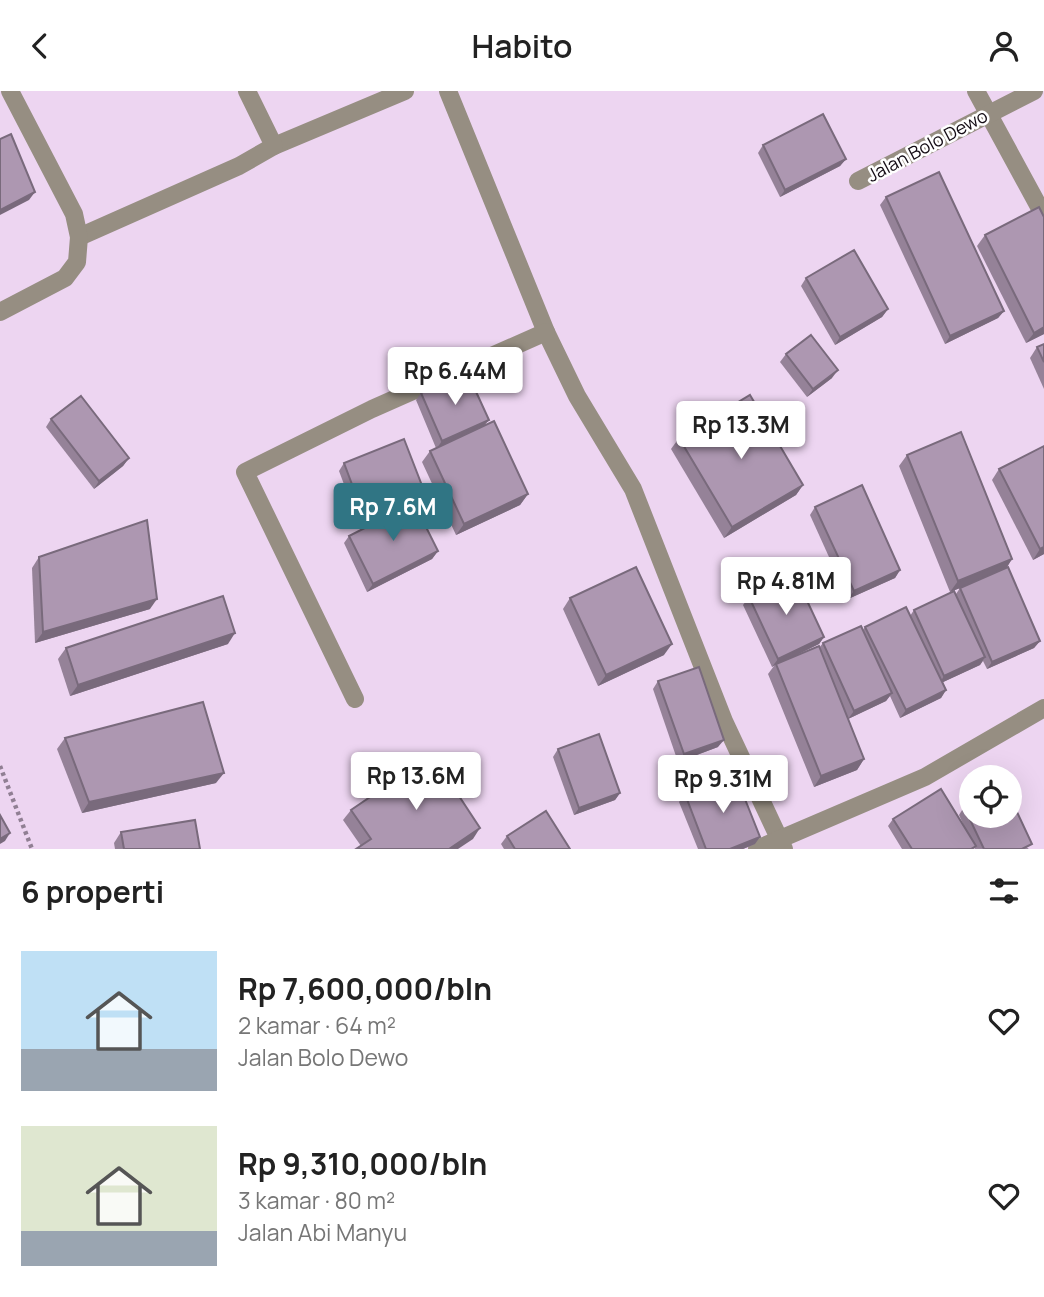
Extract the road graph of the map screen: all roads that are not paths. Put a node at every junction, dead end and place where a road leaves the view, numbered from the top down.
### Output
1 (10, 91) edge
2 (247, 91) edge
3 (405, 91) edge
4 (448, 91) edge
5 (976, 91) edge
6 (1034, 91) edge
7 (988, 113) junction
8 (274, 146) junction
9 (858, 181) dead end
10 (1044, 216) edge
11 (79, 237) junction
12 (0, 312) edge
13 (546, 332) junction
14 (355, 699) dead end
15 (1044, 708) edge
16 (782, 844) edge
17 (757, 849) edge

1 - 11 street
2 - 8 street
3 - 8 street
4 - 13 street
5 - 7 street
6 - 7 street, Jalan Bolo Dewo
7 - 9 street, Jalan Bolo Dewo
7 - 10 street
8 - 11 street
11 - 12 street
13 - 14 street
13 - 16 street
15 - 16 street
16 - 17 street

